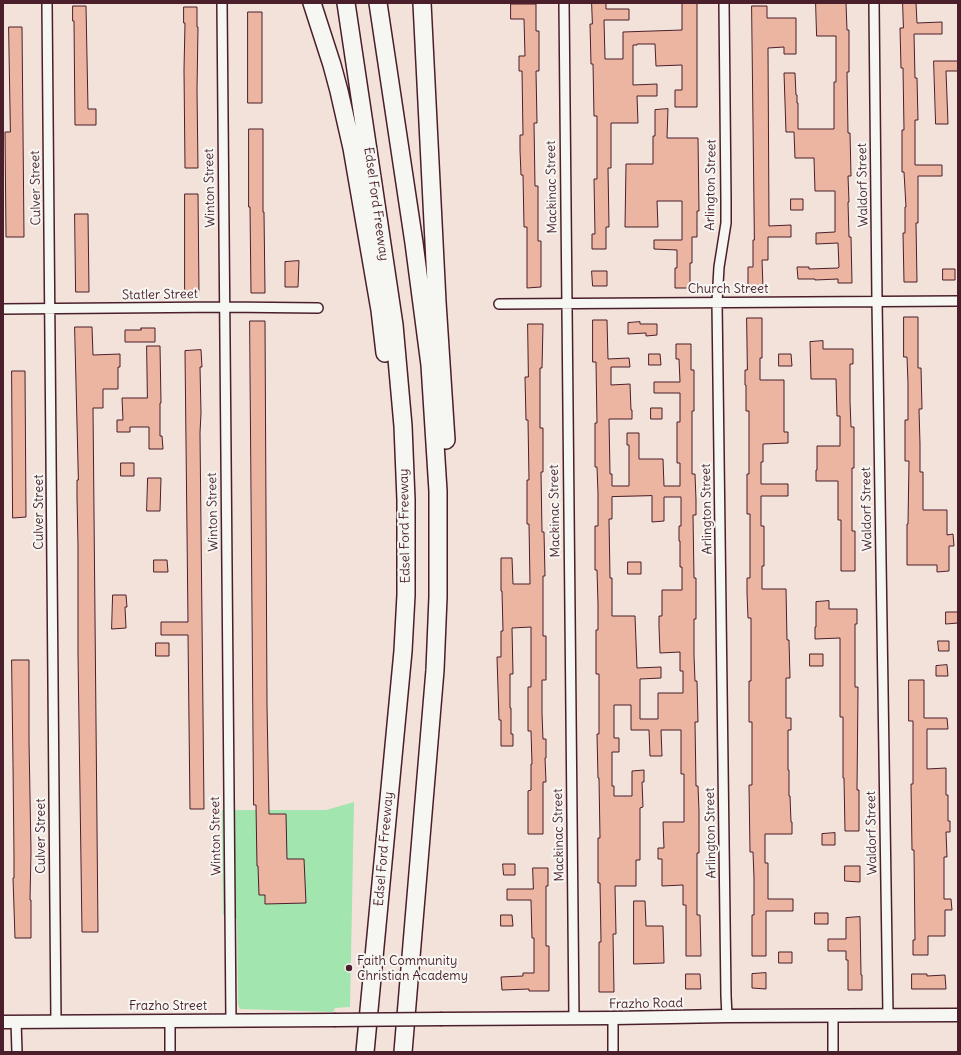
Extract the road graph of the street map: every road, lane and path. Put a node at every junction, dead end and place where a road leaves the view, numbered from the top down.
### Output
1 (47, 3) edge
2 (222, 3) edge
3 (312, 3) edge
4 (346, 3) edge
5 (378, 3) edge
6 (422, 3) edge
7 (564, 3) edge
8 (724, 3) edge
9 (874, 3) edge
10 (877, 301) junction
11 (958, 301) edge
12 (717, 302) junction
13 (499, 304) dead end
14 (566, 304) junction
15 (224, 307) junction
16 (318, 308) dead end
17 (3, 309) edge
18 (50, 309) junction
19 (406, 500) junction
20 (438, 598) junction
21 (958, 1015) edge
22 (727, 1016) junction
23 (833, 1016) junction
24 (888, 1016) junction
25 (574, 1018) junction
26 (613, 1018) junction
27 (170, 1020) junction
28 (231, 1020) junction
29 (334, 1020) joint
30 (56, 1021) junction
31 (3, 1022) edge
32 (16, 1022) junction
33 (17, 1052) edge
34 (170, 1052) edge
35 (365, 1052) edge
36 (403, 1052) edge
37 (613, 1052) edge
38 (833, 1052) edge

1 - 18 street, Culver Street
2 - 15 street, Winton Street
3 - 19 highway
4 - 19 highway, Edsel Ford Freeway
5 - 20 highway
6 - 20 highway
7 - 14 street, Mackinac Street
8 - 12 street, Arlington Street
9 - 10 street, Waldorf Street
10 - 11 street, Church Street
10 - 12 street, Church Street
10 - 24 street, Waldorf Street
12 - 14 street, Church Street
12 - 22 street, Arlington Street
13 - 14 street, Church Street
14 - 25 street, Mackinac Street
15 - 16 street, Statler Street
15 - 18 street, Statler Street
15 - 28 street, Winton Street
17 - 18 street, Statler Street
18 - 30 street, Culver Street
19 - 35 highway, Edsel Ford Freeway
20 - 36 highway
21 - 24 street, Frazho Road
22 - 23 street, Frazho Road
22 - 26 street, Frazho Road
23 - 24 street, Frazho Road
23 - 38 street
25 - 26 street, Frazho Road
25 - 29 street, Frazho Road, bridge
26 - 37 street
27 - 28 street, Frazho Street
27 - 30 street, Frazho Street
27 - 34 street
28 - 29 street, Frazho Street
30 - 32 street, Frazho Street
31 - 32 street, Frazho Street
32 - 33 street

